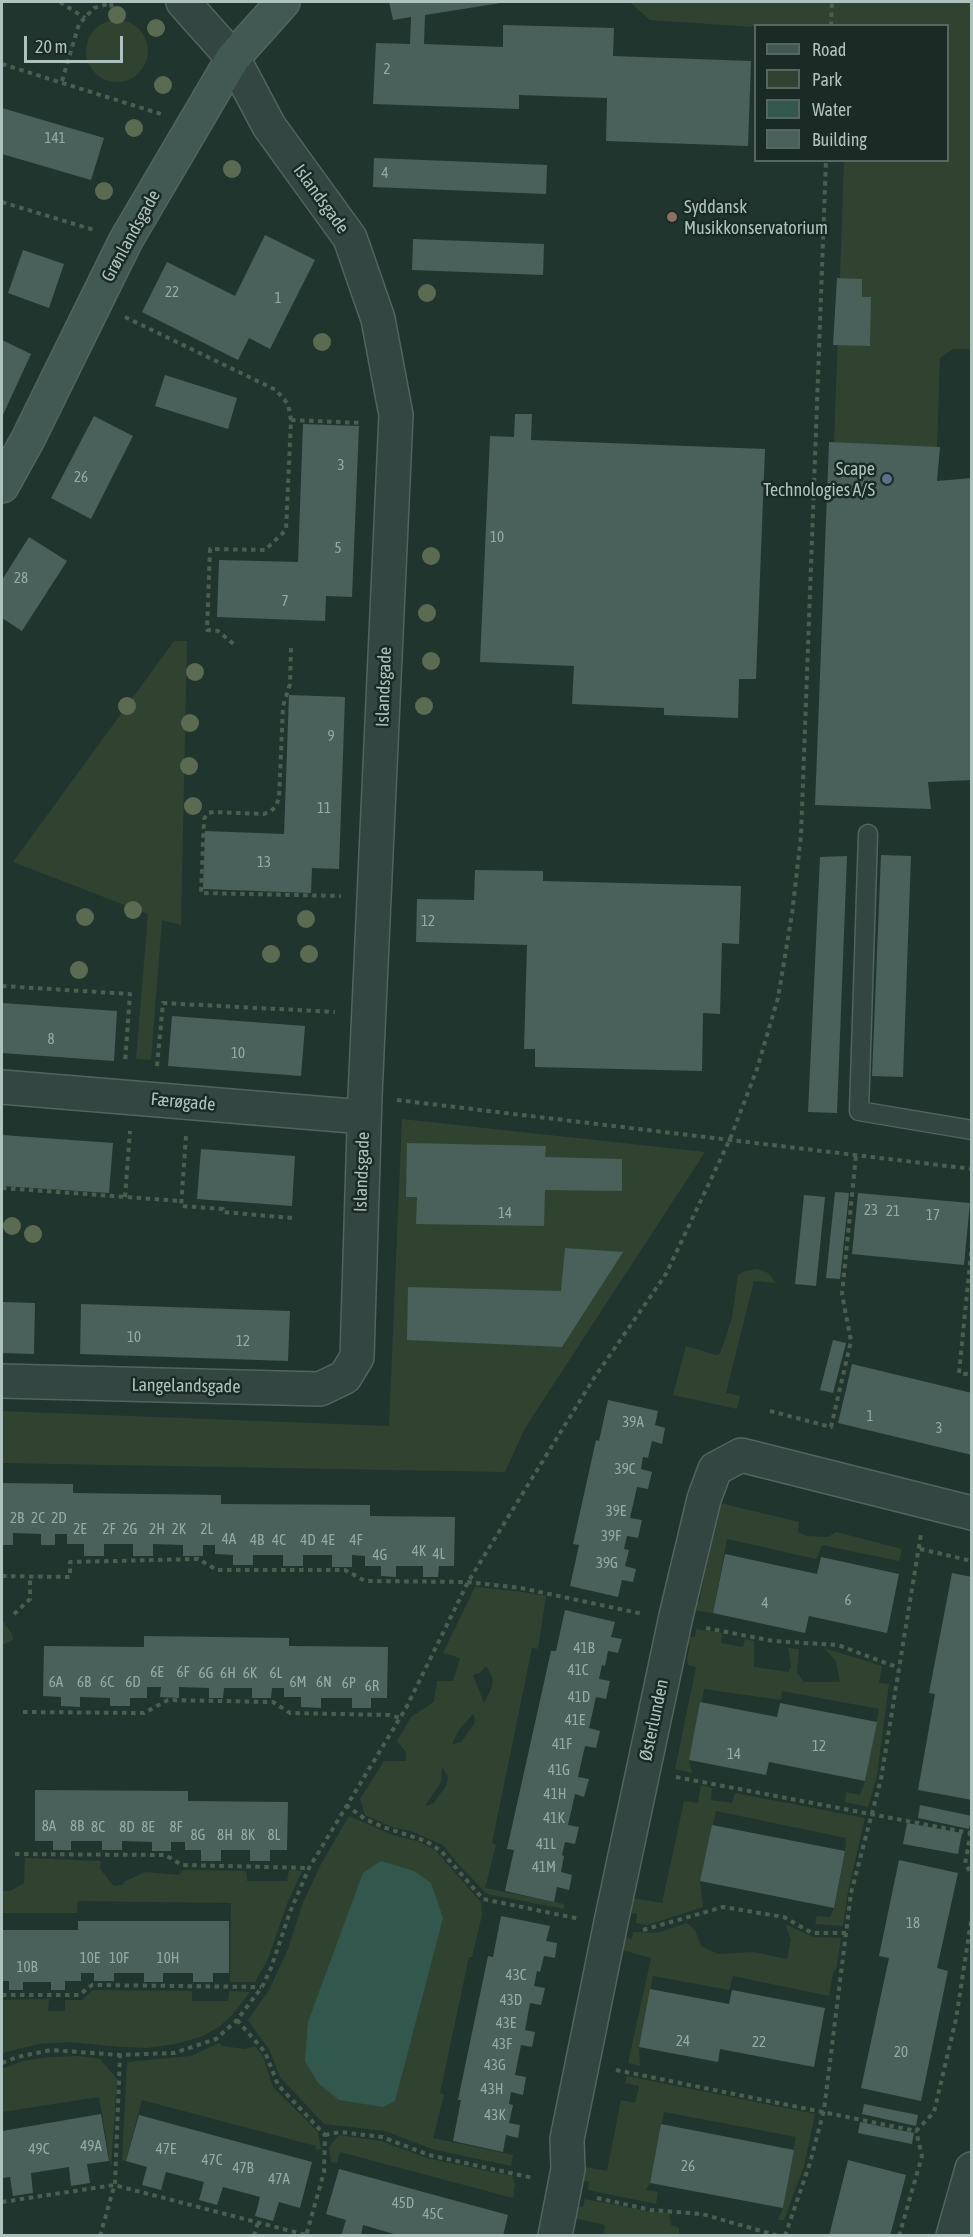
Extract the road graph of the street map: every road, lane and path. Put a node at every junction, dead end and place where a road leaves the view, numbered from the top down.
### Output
1 (60, 2) edge
2 (183, 2) edge
3 (283, 2) edge
4 (832, 2) edge
5 (85, 18) junction
6 (114, 19) dead end
7 (831, 24) edge
8 (233, 58) junction
9 (2, 64) edge
10 (62, 81) junction
11 (194, 125) junction
12 (826, 162) edge
13 (2, 202) edge
14 (126, 240) junction
15 (95, 303) junction
16 (291, 420) junction
17 (395, 424) junction
18 (2, 486) edge
19 (236, 646) dead end
20 (291, 648) dead end
21 (868, 834) dead end
22 (374, 897) junction
23 (2, 986) edge
24 (369, 1014) junction
25 (2, 1087) edge
26 (136, 1098) junction
27 (188, 1102) junction
28 (364, 1106) junction
29 (972, 1130) edge
30 (730, 1139) junction
31 (856, 1155) junction
32 (972, 1169) edge
33 (2, 1188) edge
34 (125, 1197) junction
35 (181, 1201) junction
36 (292, 1218) dead end
37 (972, 1243) edge
38 (357, 1357) joint
39 (972, 1375) edge
40 (2, 1381) edge
41 (770, 1411) dead end
42 (926, 1501) junction
43 (972, 1513) edge
44 (919, 1549) junction
45 (972, 1561) edge
46 (2, 1576) edge
47 (30, 1577) junction
48 (468, 1582) junction
49 (14, 1614) dead end
50 (675, 1621) junction
51 (899, 1668) junction
52 (23, 1712) dead end
53 (400, 1718) junction
54 (643, 1770) junction
55 (346, 1805) junction
56 (873, 1813) junction
57 (971, 1832) edge
58 (15, 1854) dead end
59 (309, 1868) junction
60 (972, 1874) edge
61 (972, 1915) edge
62 (611, 1925) junction
63 (846, 1933) junction
64 (261, 1987) junction
65 (2, 1995) edge
66 (237, 2020) junction
67 (120, 2055) junction
68 (2, 2063) edge
69 (582, 2064) junction
70 (824, 2110) junction
71 (916, 2131) junction
72 (325, 2135) junction
73 (972, 2169) edge
74 (114, 2185) junction
75 (564, 2188) junction
76 (2, 2202) edge
77 (258, 2222) junction
78 (100, 2235) edge
79 (254, 2235) edge
80 (306, 2235) edge
81 (555, 2235) edge
82 (779, 2235) edge
83 (785, 2235) edge
84 (899, 2235) edge
85 (953, 2235) edge

1 - 5 path
2 - 8 street, Islandsgade
3 - 8 main road, Grønlandsgade
4 - 7 path
5 - 6 path
5 - 10 path
8 - 11 main road, Grønlandsgade
8 - 17 street, Islandsgade
9 - 10 path
10 - 11 path
11 - 14 main road, Grønlandsgade
12 - 30 path
13 - 14 path
14 - 15 main road, Grønlandsgade
15 - 16 path
15 - 18 main road, Grønlandsgade
16 - 17 path
16 - 19 path
17 - 22 street, Islandsgade
20 - 22 path
21 - 29 lane
22 - 24 street, Islandsgade
23 - 26 path
24 - 26 path
24 - 28 street, Islandsgade
25 - 26 street, Færøgade
26 - 27 street, Færøgade
26 - 34 path
27 - 28 street, Færøgade
27 - 35 path
28 - 30 path
28 - 38 street, Islandsgade
30 - 31 path
30 - 48 path
31 - 32 path
31 - 41 path
33 - 34 path
34 - 35 path
35 - 36 path
37 - 39 path
38 - 40 street, Langelandsgade
42 - 43 street, Østerlunden
42 - 44 path
42 - 50 street, Østerlunden
44 - 45 path
44 - 51 path
46 - 47 path
47 - 48 path
47 - 49 path
48 - 50 path
48 - 53 path
50 - 51 path
50 - 54 street, Østerlunden
51 - 56 path
52 - 53 path
53 - 55 path
54 - 56 path
54 - 62 street, Østerlunden
55 - 59 path
55 - 62 path
56 - 57 path
56 - 63 path
57 - 60 path
58 - 59 path
59 - 64 path
61 - 71 path
62 - 63 path
62 - 69 street, Østerlunden
63 - 70 path
64 - 65 path
64 - 66 path
66 - 67 path
66 - 72 path
67 - 68 path
67 - 74 path
69 - 70 path
69 - 75 street, Østerlunden
70 - 71 path
70 - 83 path
71 - 84 path
72 - 75 path
72 - 80 path
73 - 85 street
74 - 76 path
74 - 77 path
74 - 78 path
75 - 81 street, Østerlunden
75 - 82 path
77 - 79 path
77 - 80 path

